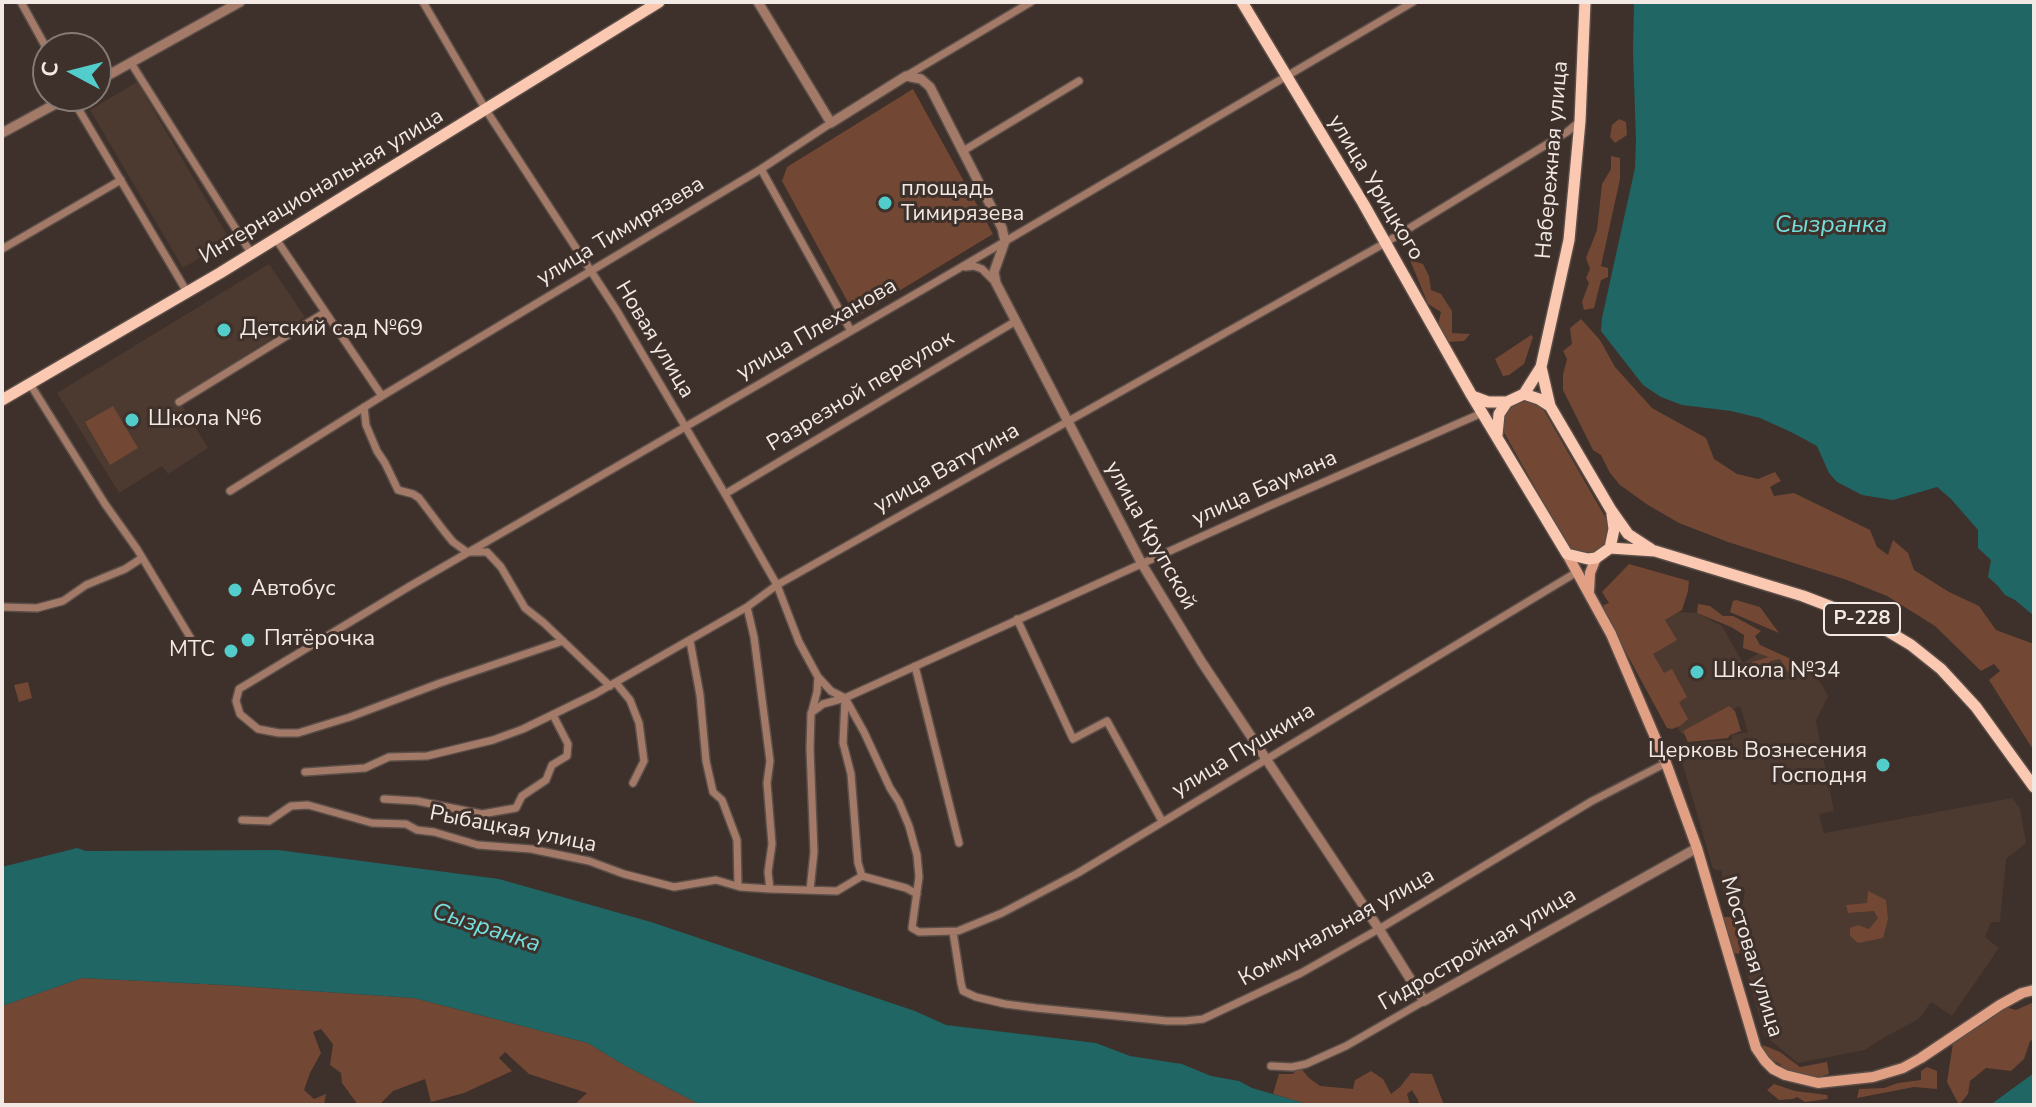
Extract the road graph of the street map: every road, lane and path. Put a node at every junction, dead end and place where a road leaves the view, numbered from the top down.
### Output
1 (21, 2) edge
2 (240, 2) edge
3 (423, 2) edge
4 (659, 2) edge
5 (758, 2) edge
6 (1031, 2) edge
7 (1242, 2) edge
8 (1413, 2) edge
9 (1585, 2) edge
10 (38, 32) edge
11 (131, 63) junction
12 (112, 73) edge
13 (906, 76) junction
14 (1286, 77) junction
15 (1079, 81) dead end
16 (486, 110) junction
17 (42, 112) edge
18 (80, 112) edge
19 (1580, 121) junction
20 (831, 123) junction
21 (2, 133) edge
22 (963, 151) junction
23 (761, 169) junction
24 (121, 180) junction
25 (276, 239) junction
26 (1005, 241) junction
27 (1385, 243) junction
28 (2, 249) edge
29 (251, 253) junction
30 (960, 268) junction
31 (591, 272) junction
32 (996, 283) junction
33 (187, 292) junction
34 (324, 313) junction
35 (1016, 321) junction
36 (851, 331) junction
37 (1541, 367) junction
38 (30, 384) junction
39 (1524, 394) junction
40 (382, 396) junction
41 (1472, 396) junction
42 (2, 400) edge
43 (179, 402) dead end
44 (1507, 402) junction
45 (1550, 406) junction
46 (364, 407) junction
47 (1482, 413) junction
48 (1067, 422) junction
49 (685, 426) junction
50 (1497, 438) junction
51 (230, 491) dead end
52 (725, 494) junction
53 (1611, 510) junction
54 (1610, 548) junction
55 (1655, 551) junction
56 (467, 552) junction
57 (1567, 554) junction
58 (142, 558) junction
59 (1596, 558) junction
60 (1142, 564) junction
61 (1577, 572) junction
62 (777, 585) junction
63 (1589, 594) junction
64 (2, 607) edge
65 (747, 607) junction
66 (1017, 619) junction
67 (190, 637) dead end
68 (563, 641) junction
69 (690, 641) junction
70 (915, 666) junction
71 (818, 677) junction
72 (613, 684) junction
73 (845, 698) junction
74 (811, 713) junction
75 (553, 715) junction
76 (1267, 759) junction
77 (1666, 763) junction
78 (305, 772) dead end
79 (633, 783) dead end
80 (2034, 787) edge
81 (384, 799) dead end
82 (242, 820) dead end
83 (1162, 821) junction
84 (959, 843) dead end
85 (1697, 848) junction
86 (862, 876) junction
87 (738, 886) junction
88 (770, 889) junction
89 (810, 890) junction
90 (917, 894) junction
91 (1379, 929) junction
92 (953, 932) junction
93 (2034, 990) edge
94 (1424, 1001) junction
95 (1271, 1066) dead end

1 - 10 street
2 - 11 street
3 - 16 street, Новая улица
4 - 16 main road, Интернациональная улица
5 - 20 street
6 - 13 street, улица Тимирязева
7 - 14 main road, улица Урицкого
8 - 14 street, улица Плеханова
9 - 19 main road, Набережная улица
11 - 12 street
11 - 29 street
13 - 20 street, улица Тимирязева
13 - 22 street
14 - 26 street, улица Плеханова
14 - 27 main road, улица Урицкого
15 - 22 street
16 - 25 main road, Интернациональная улица
16 - 31 street, Новая улица
17 - 21 street
18 - 24 street
19 - 27 street, улица Ватутина
19 - 37 main road, Набережная улица
20 - 23 street, улица Тимирязева
22 - 26 street
23 - 31 street, улица Тимирязева
23 - 36 street
24 - 28 street
24 - 33 street
25 - 29 main road, Интернациональная улица
25 - 34 street
26 - 30 street, улица Плеханова
26 - 32 street
27 - 41 main road, улица Урицкого
27 - 48 street, улица Ватутина
29 - 33 main road, Интернациональная улица
30 - 32 street
30 - 36 street, улица Плеханова
31 - 40 street, улица Тимирязева
31 - 49 street, Новая улица
32 - 35 street, улица Крупской
33 - 38 main road, Интернациональная улица
34 - 40 street
34 - 43 street
35 - 48 street, улица Крупской
35 - 52 street, Разрезной переулок
36 - 49 street, улица Плеханова
37 - 39 main road
37 - 45 main road
38 - 42 main road, Интернациональная улица
38 - 58 street
39 - 44 main road
39 - 45 main road
40 - 46 street, улица Тимирязева
41 - 44 main road
41 - 47 main road, улица Урицкого
44 - 50 main road
45 - 53 main road
46 - 51 street, улица Тимирязева
46 - 56 street
47 - 50 main road, улица Урицкого
47 - 60 street, улица Баумана
48 - 60 street, улица Крупской
48 - 62 street, улица Ватутина
49 - 52 street, Новая улица
49 - 56 street, улица Плеханова
50 - 57 main road
52 - 62 street, Новая улица
53 - 54 main road
53 - 55 main road, Р-228
54 - 55 main road
54 - 59 main road
55 - 80 main road, Р-228
56 - 68 street
56 - 68 street, улица Плеханова
57 - 59 main road
57 - 61 main road
58 - 64 street
58 - 67 street
59 - 63 main road
60 - 66 street, улица Баумана
60 - 76 street, улица Крупской
61 - 63 main road
61 - 76 street, улица Пушкина
62 - 65 street, улица Ватутина
62 - 71 street, Новая улица
63 - 77 main road
65 - 69 street, улица Ватутина
65 - 88 street
66 - 70 street, улица Баумана
66 - 83 street
68 - 72 street
69 - 72 street, улица Ватутина
69 - 87 street
70 - 73 street, улица Баумана
70 - 84 street
71 - 73 street, Новая улица
71 - 74 street
72 - 75 street, улица Ватутина
72 - 79 street
73 - 74 street, улица Баумана
73 - 86 street
73 - 90 street
74 - 89 street
75 - 78 street, улица Ватутина
75 - 81 street
76 - 83 street, улица Пушкина
76 - 91 street, улица Крупской
77 - 85 main road, Мостовая улица
77 - 91 street, Коммунальная улица
82 - 87 street, Рыбацкая улица
83 - 92 street, улица Пушкина
85 - 93 main road, Мостовая улица
85 - 94 street, Гидростройная улица
86 - 89 street, Рыбацкая улица
86 - 90 street
87 - 88 street, Рыбацкая улица
88 - 89 street, Рыбацкая улица
90 - 92 street, улица Пушкина
91 - 92 street, Коммунальная улица
91 - 94 street, улица Крупской
94 - 95 street, Гидростройная улица

